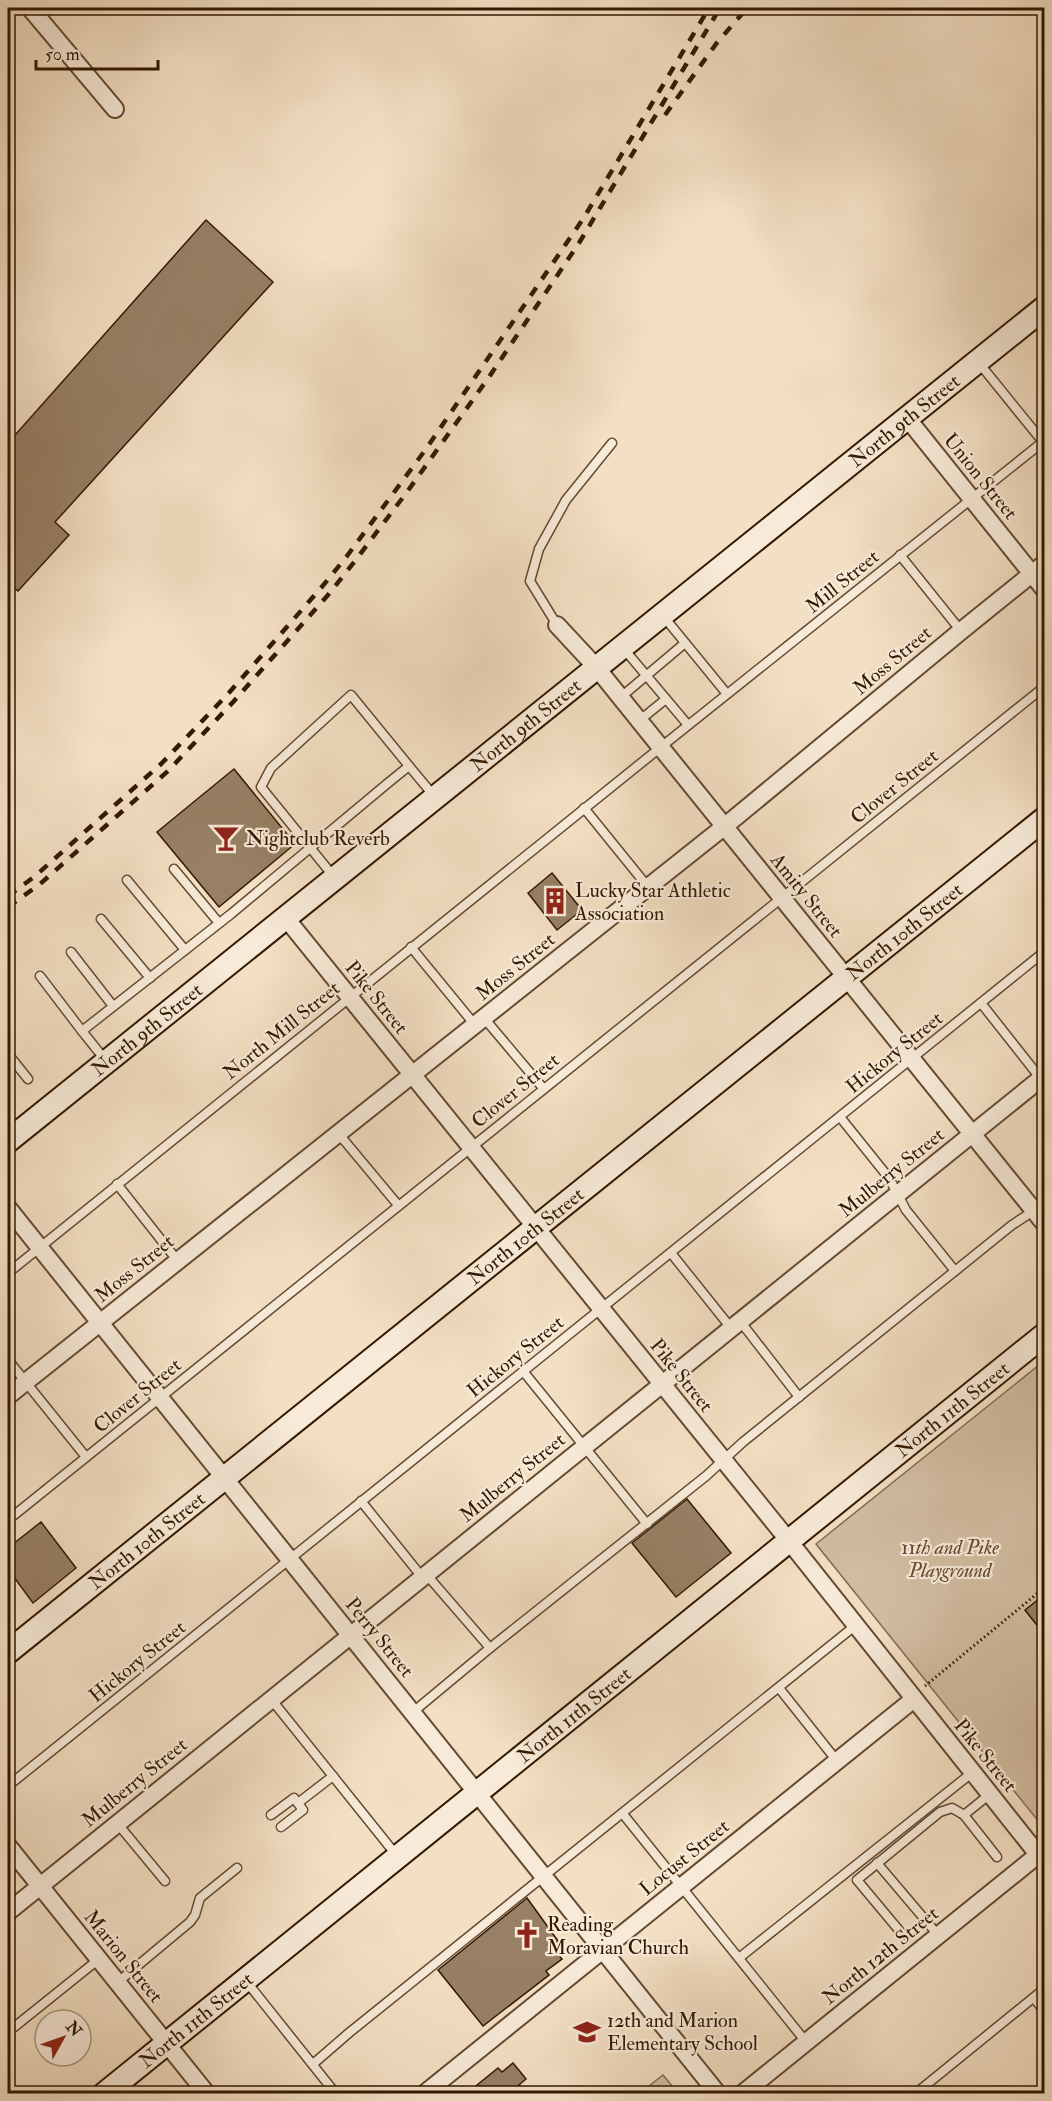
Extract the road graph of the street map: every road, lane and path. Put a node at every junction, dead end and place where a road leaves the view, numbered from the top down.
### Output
1 (30, 8) edge
2 (116, 109) dead end
3 (1044, 308) edge
4 (977, 362) junction
5 (907, 418) junction
6 (1044, 441) edge
7 (612, 443) dead end
8 (972, 499) junction
9 (900, 555) junction
10 (1038, 569) edge
11 (1044, 589) edge
12 (662, 614) junction
13 (557, 625) joint
14 (961, 631) junction
15 (685, 643) junction
16 (622, 646) junction
17 (596, 667) junction
18 (647, 675) junction
19 (1044, 687) edge
20 (727, 694) junction
21 (621, 697) junction
22 (666, 699) junction
23 (640, 720) junction
24 (688, 725) junction
25 (661, 747) junction
26 (409, 766) junction
27 (435, 797) junction
28 (584, 808) junction
29 (1044, 819) edge
30 (725, 826) junction
31 (310, 848) junction
32 (174, 869) dead end
33 (334, 877) junction
34 (128, 880) dead end
35 (648, 887) junction
36 (782, 897) junction
37 (285, 917) junction
38 (100, 919) dead end
39 (219, 923) junction
40 (411, 947) junction
41 (185, 950) junction
42 (71, 952) dead end
43 (1044, 952) edge
44 (40, 976) dead end
45 (846, 977) junction
46 (150, 978) junction
47 (349, 997) junction
48 (981, 1004) junction
49 (113, 1006) junction
50 (479, 1021) junction
51 (82, 1031) junction
52 (8, 1054) edge
53 (912, 1059) junction
54 (106, 1061) junction
55 (412, 1074) junction
56 (1043, 1078) edge
57 (28, 1079) dead end
58 (543, 1088) junction
59 (840, 1117) junction
60 (339, 1133) junction
61 (972, 1134) junction
62 (8, 1141) edge
63 (471, 1147) junction
64 (117, 1184) junction
65 (898, 1194) junction
66 (398, 1206) junction
67 (8, 1208) edge
68 (1041, 1213) edge
69 (535, 1227) junction
70 (39, 1248) junction
71 (671, 1252) junction
72 (177, 1260) junction
73 (955, 1271) junction
74 (8, 1273) edge
75 (601, 1308) junction
76 (100, 1322) junction
77 (735, 1324) junction
78 (1044, 1335) edge
79 (8, 1360) edge
80 (523, 1371) junction
81 (25, 1382) junction
82 (662, 1384) junction
83 (8, 1396) edge
84 (799, 1396) junction
85 (160, 1397) junction
86 (584, 1446) junction
87 (86, 1457) junction
88 (723, 1460) junction
89 (225, 1477) junction
90 (361, 1501) junction
91 (8, 1520) edge
92 (647, 1524) junction
93 (789, 1541) junction
94 (289, 1558) junction
95 (424, 1575) junction
96 (1044, 1588) edge
97 (856, 1625) junction
98 (350, 1635) junction
99 (490, 1648) junction
100 (8, 1652) edge
101 (779, 1688) junction
102 (271, 1699) junction
103 (914, 1699) junction
104 (413, 1712) junction
105 (837, 1761) junction
106 (973, 1772) junction
107 (333, 1776) junction
108 (8, 1786) edge
109 (478, 1792) junction
110 (990, 1794) junction
111 (298, 1803) junction
112 (623, 1814) junction
113 (271, 1815) dead end
114 (964, 1815) junction
115 (117, 1822) junction
116 (281, 1827) dead end
117 (8, 1846) edge
118 (1043, 1855) edge
119 (398, 1857) junction
120 (997, 1857) dead end
121 (877, 1863) junction
122 (237, 1868) dead end
123 (545, 1877) junction
124 (165, 1881) dead end
125 (39, 1885) junction
126 (681, 1886) junction
127 (8, 1912) edge
128 (903, 1935) dead end
129 (938, 1935) junction
130 (602, 1949) junction
131 (739, 1958) junction
132 (99, 1959) junction
133 (245, 1980) junction
134 (118, 1982) junction
135 (1044, 1989) edge
136 (1034, 1998) junction
137 (1044, 2011) edge
138 (8, 2032) edge
139 (806, 2042) junction
140 (166, 2043) junction
141 (313, 2064) junction
142 (104, 2094) edge
143 (207, 2094) edge
144 (336, 2094) edge
145 (424, 2094) edge
146 (718, 2094) edge
147 (742, 2094) edge
148 (915, 2094) edge

1 - 2 street
3 - 4 street, North 9th Street
4 - 5 street, North 9th Street
4 - 6 lane
5 - 8 street, Union Street
5 - 12 street, North 9th Street
6 - 8 lane, Mill Street
7 - 13 lane
8 - 9 lane, Mill Street
8 - 10 street, Union Street
9 - 14 lane
9 - 20 lane, Mill Street
10 - 11 street, Union Street
10 - 14 street, Moss Street
12 - 15 lane
12 - 16 street, North 9th Street
13 - 17 street, Amity Street
14 - 30 street, Moss Street
15 - 18 lane
15 - 20 lane
16 - 17 street, North 9th Street
16 - 18 lane
17 - 21 street, Amity Street
17 - 27 street, North 9th Street
18 - 21 lane
18 - 22 lane
19 - 36 lane, Clover Street
20 - 24 lane, Mill Street
21 - 23 street, Amity Street
22 - 23 lane
22 - 24 lane
23 - 25 street, Amity Street
24 - 25 lane, Mill Street
25 - 28 lane, North Mill Street
25 - 30 street, Amity Street
26 - 27 lane
26 - 31 lane
26 - 31 lane
27 - 33 street, North 9th Street
28 - 35 lane
28 - 40 lane, North Mill Street
29 - 45 street, North 10th Street
30 - 35 street, Moss Street
30 - 36 street, Amity Street
31 - 33 lane
31 - 39 lane
32 - 39 lane
33 - 37 street, North 9th Street
34 - 41 lane
35 - 50 street, Moss Street
36 - 45 street, Amity Street
36 - 58 lane, Clover Street
37 - 47 street, Pike Street
37 - 54 street, North 9th Street
38 - 46 lane
39 - 41 lane
40 - 47 lane, North Mill Street
40 - 50 lane
41 - 46 lane
42 - 49 lane
43 - 48 lane, Hickory Street
44 - 51 lane
45 - 53 street, Amity Street
45 - 69 street, North 10th Street
46 - 49 lane
47 - 55 street, Pike Street
47 - 64 lane, North Mill Street
48 - 53 lane, Hickory Street
48 - 56 lane
49 - 51 lane
50 - 55 street, Moss Street
50 - 58 lane
51 - 54 lane
52 - 57 lane
53 - 59 lane, Hickory Street
53 - 61 street, Amity Street
54 - 62 street, North 9th Street
55 - 60 street, Moss Street
55 - 63 street, Pike Street
56 - 61 street, Mulberry Street
58 - 63 lane, Clover Street
59 - 65 lane
59 - 71 lane, Hickory Street
60 - 66 lane
60 - 72 street, Moss Street
61 - 65 street, Mulberry Street
61 - 68 street, Amity Street
63 - 66 lane, Clover Street
63 - 69 street, Pike Street
64 - 70 lane, North Mill Street
64 - 72 lane
65 - 73 lane
65 - 77 street, Mulberry Street
66 - 85 lane, Clover Street
67 - 70 street, Perry Street
68 - 73 lane
69 - 75 street, Pike Street
69 - 89 street, North 10th Street
70 - 74 lane, North Mill Street
70 - 76 street, Perry Street
71 - 75 lane, Hickory Street
71 - 77 lane
72 - 76 street, Moss Street
73 - 84 lane
75 - 80 lane, Hickory Street
75 - 82 street, Pike Street
76 - 81 street, Moss Street
76 - 85 street, Perry Street
77 - 82 street, Mulberry Street
77 - 84 lane
78 - 93 street, North 11th Street
79 - 81 lane
80 - 86 lane
80 - 90 lane, Hickory Street
81 - 83 street, Moss Street
81 - 87 lane
82 - 86 street, Mulberry Street
82 - 88 street, Pike Street
84 - 88 lane
85 - 87 lane, Clover Street
85 - 89 street, Perry Street
86 - 92 lane
86 - 95 street, Mulberry Street
87 - 91 lane, Clover Street
88 - 92 lane
88 - 93 street, Pike Street
89 - 94 street, Perry Street
89 - 100 street, North 10th Street
90 - 94 lane, Hickory Street
90 - 95 lane
92 - 99 lane
93 - 97 street, Pike Street
93 - 109 street, North 11th Street
94 - 98 street, Perry Street
94 - 108 lane, Hickory Street
95 - 98 street, Mulberry Street
95 - 99 lane
96 - 103 path
97 - 101 lane
97 - 103 street, Pike Street
98 - 102 street, Mulberry Street
98 - 104 street, Perry Street
99 - 104 lane
101 - 105 lane
101 - 112 lane
102 - 107 lane
102 - 115 street, Mulberry Street
103 - 105 street, Locust Street
103 - 106 street, Pike Street
104 - 109 street, Perry Street
105 - 126 street, Locust Street
106 - 110 street, Pike Street
106 - 131 lane
107 - 111 lane
107 - 119 lane
109 - 119 street, North 11th Street
109 - 123 street, Perry Street
110 - 114 lane
110 - 118 street, Pike Street
111 - 113 lane
111 - 116 lane
112 - 123 lane
112 - 126 lane
114 - 120 lane
114 - 121 lane
115 - 124 lane
115 - 125 street, Mulberry Street
117 - 125 street, Marion Street
118 - 129 street, North 12th Street
119 - 133 street, North 11th Street
121 - 128 lane
121 - 129 lane
122 - 134 lane
123 - 130 street, Perry Street
123 - 141 lane
125 - 127 street, Mulberry Street
125 - 132 street, Marion Street
126 - 130 street, Locust Street
126 - 131 lane
129 - 139 street, North 12th Street
130 - 145 street, Locust Street
130 - 146 street, Perry Street
131 - 139 lane
132 - 134 street, Marion Street
132 - 138 lane
133 - 140 street, North 11th Street
133 - 141 lane
134 - 140 street, Marion Street
135 - 136 lane
136 - 137 lane
136 - 148 lane
139 - 147 street, North 12th Street
140 - 142 street, North 11th Street
140 - 143 street, Marion Street
141 - 144 lane

